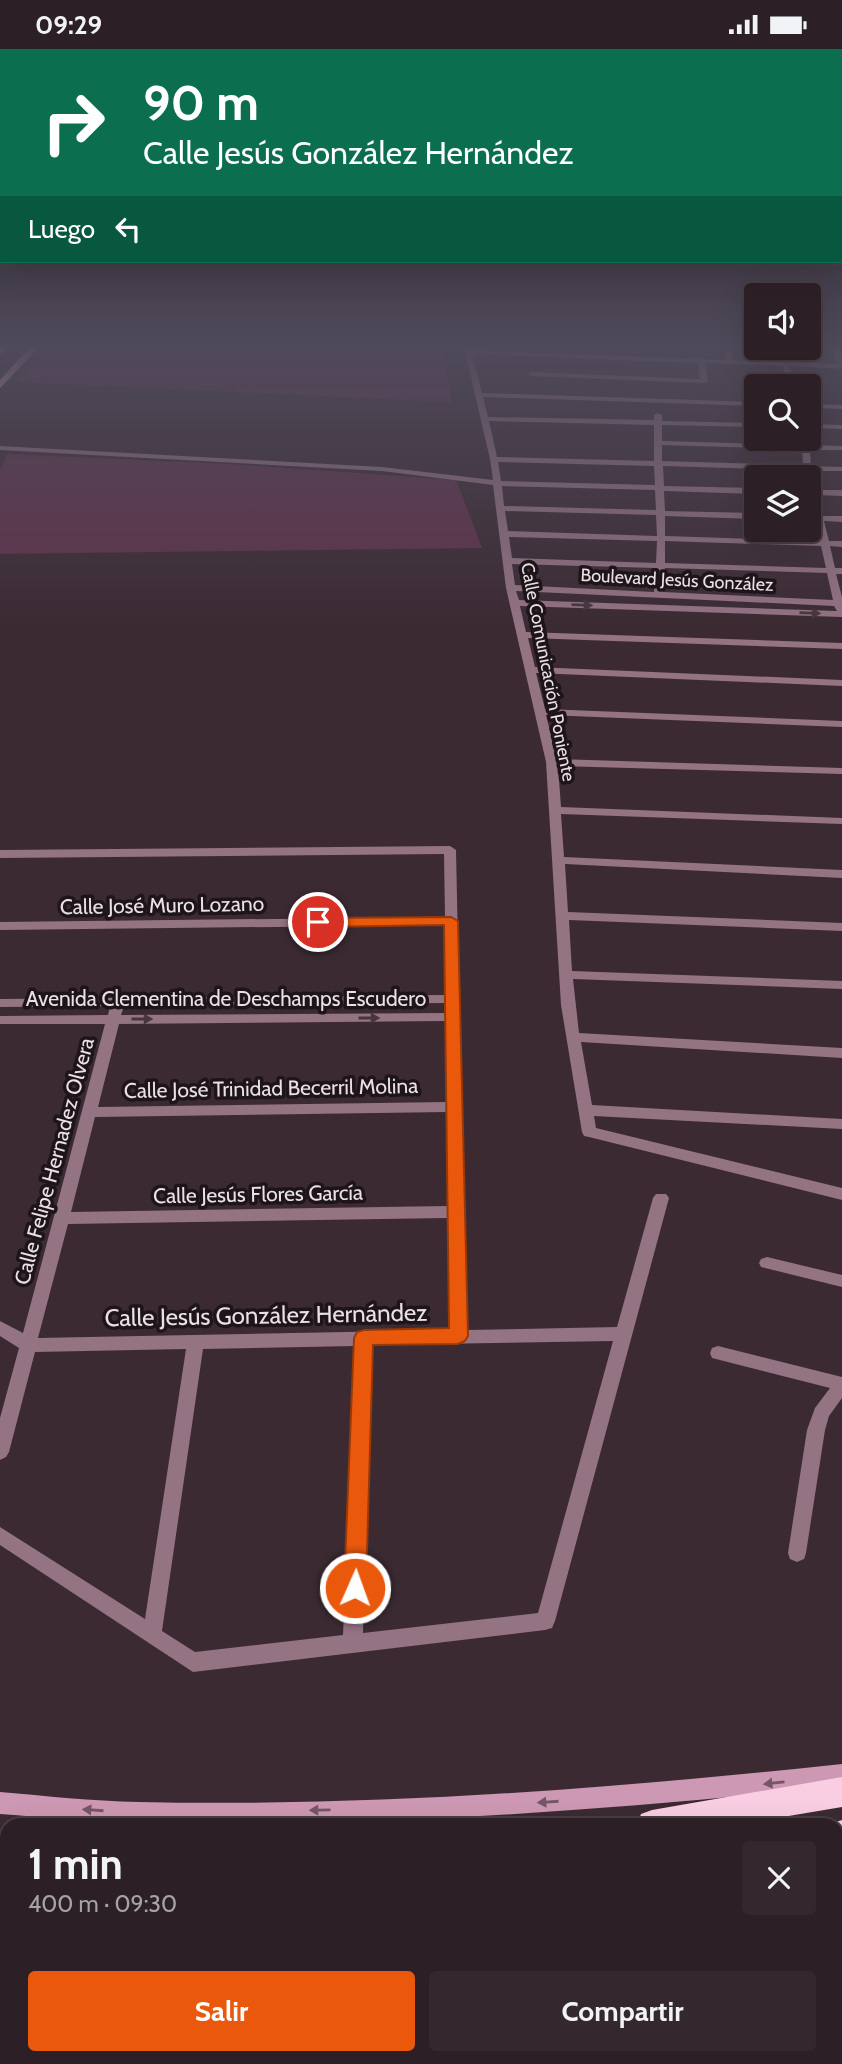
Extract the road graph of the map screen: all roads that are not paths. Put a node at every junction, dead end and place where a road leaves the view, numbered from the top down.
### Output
1 (490, 441) edge
2 (658, 443) joint
3 (744, 443) edge
4 (821, 445) edge
5 (0, 448) edge
6 (842, 448) edge
7 (494, 459) junction
8 (658, 463) junction
9 (744, 466) edge
10 (821, 469) edge
11 (842, 470) edge
12 (498, 483) junction
13 (658, 487) junction
14 (744, 491) edge
15 (821, 492) edge
16 (842, 493) edge
17 (502, 508) junction
18 (662, 513) junction
19 (744, 516) edge
20 (821, 518) edge
21 (842, 519) edge
22 (505, 534) junction
23 (821, 536) edge
24 (663, 538) junction
25 (824, 543) junction
26 (842, 544) edge
27 (508, 561) junction
28 (662, 564) junction
29 (831, 570) junction
30 (842, 571) edge
31 (511, 589) junction
32 (658, 595) junction
33 (514, 603) junction
34 (840, 603) edge
35 (841, 617) edge
36 (522, 635) junction
37 (842, 646) edge
38 (530, 670) junction
39 (842, 683) edge
40 (540, 712) junction
41 (842, 724) edge
42 (552, 762) junction
43 (842, 771) edge
44 (556, 810) junction
45 (842, 821) edge
46 (0, 854) edge
47 (560, 860) junction
48 (842, 874) edge
49 (565, 916) junction
50 (451, 921) junction
51 (0, 926) edge
52 (842, 927) edge
53 (566, 975) junction
54 (842, 985) edge
55 (452, 999) junction
56 (118, 1002) junction
57 (0, 1003) edge
58 (453, 1017) junction
59 (113, 1019) junction
60 (0, 1020) edge
61 (572, 1037) junction
62 (842, 1053) edge
63 (454, 1107) junction
64 (585, 1111) junction
65 (89, 1112) junction
66 (842, 1124) edge
67 (842, 1194) edge
68 (661, 1198) dead end
69 (456, 1212) junction
70 (61, 1218) junction
71 (767, 1263) dead end
72 (842, 1281) edge
73 (0, 1328) edge
74 (622, 1334) junction
75 (458, 1336) junction
76 (364, 1338) junction
77 (196, 1341) junction
78 (28, 1345) junction
79 (718, 1353) dead end
80 (842, 1384) edge
81 (0, 1452) edge
82 (0, 1535) edge
83 (797, 1553) dead end
84 (152, 1635) junction
85 (354, 1644) junction
86 (842, 1775) edge
87 (842, 1793) edge
88 (0, 1803) edge
89 (694, 1818) edge

1 - 7 street, Calle Comunicación Poniente
2 - 3 street
2 - 8 street
4 - 6 street
5 - 12 street
7 - 8 street
7 - 12 street, Calle Comunicación Poniente
8 - 9 street
8 - 13 street
10 - 11 street
12 - 13 street
12 - 17 street, Calle Comunicación Poniente
13 - 14 street
13 - 18 street
15 - 16 street
17 - 18 street
17 - 22 street, Calle Comunicación Poniente
18 - 19 street
18 - 24 street
20 - 21 street
22 - 24 street
22 - 27 street, Calle Comunicación Poniente
23 - 25 street
24 - 25 street
24 - 28 street
25 - 26 street
25 - 29 street
27 - 28 street
27 - 31 street, Calle Comunicación Poniente
28 - 29 street
28 - 32 street
29 - 30 street
29 - 34 street
31 - 32 street, Boulevard Jesús González
31 - 33 street, Calle Comunicación Poniente
32 - 34 street, Boulevard Jesús González
33 -> 35 street, Boulevard Jesús González
33 - 36 street, Calle Comunicación Poniente
34 - 35 street
36 - 37 street
36 - 38 street, Calle Comunicación Poniente
38 - 39 street
38 - 40 street, Calle Comunicación Poniente
40 - 41 street
40 - 42 street, Calle Comunicación Poniente
42 - 43 street
42 - 44 street, Calle Comunicación Poniente
44 - 45 street
44 - 47 street, Calle Comunicación Poniente
46 - 50 street
47 - 48 street
47 - 49 street, Calle Comunicación Poniente
49 - 52 street
49 - 53 street, Calle Comunicación Poniente
50 - 51 street, Calle José Muro Lozano
50 - 55 street
53 - 54 street
53 - 61 street, Calle Comunicación Poniente
55 - 56 street, Avenida Clementina de Deschamps Escudero
55 - 58 street
56 - 57 street, Avenida Clementina de Deschamps Escudero
56 - 59 street, Calle Felipe Hernadez Olvera
59 -> 58 street, Avenida Clementina de Deschamps Escudero
58 - 63 street
59 - 60 street, Avenida Clementina de Deschamps Escudero
59 - 65 street, Calle Felipe Hernadez Olvera
61 - 62 street
61 - 64 street, Calle Comunicación Poniente
63 - 65 street, Calle José Trinidad Becerril Molina
63 - 69 street
64 - 66 street
64 - 67 street, Calle Comunicación Poniente
65 - 70 street, Calle Felipe Hernadez Olvera
68 - 74 street
69 - 70 street, Calle Jesús Flores García
69 - 75 street
70 - 78 street, Calle Felipe Hernadez Olvera
71 - 72 street
73 - 78 street
74 - 75 street, Calle Jesús González Hernández
74 - 85 street
75 - 76 street, Calle Jesús González Hernández
76 - 77 street, Calle Jesús González Hernández
76 - 85 street
77 - 78 street, Calle Jesús González Hernández
77 - 84 street
78 - 81 street, Calle Felipe Hernadez Olvera
79 - 80 street
80 - 83 street
82 - 84 street
84 - 85 street
86 -> 88 main road
87 - 89 highway

